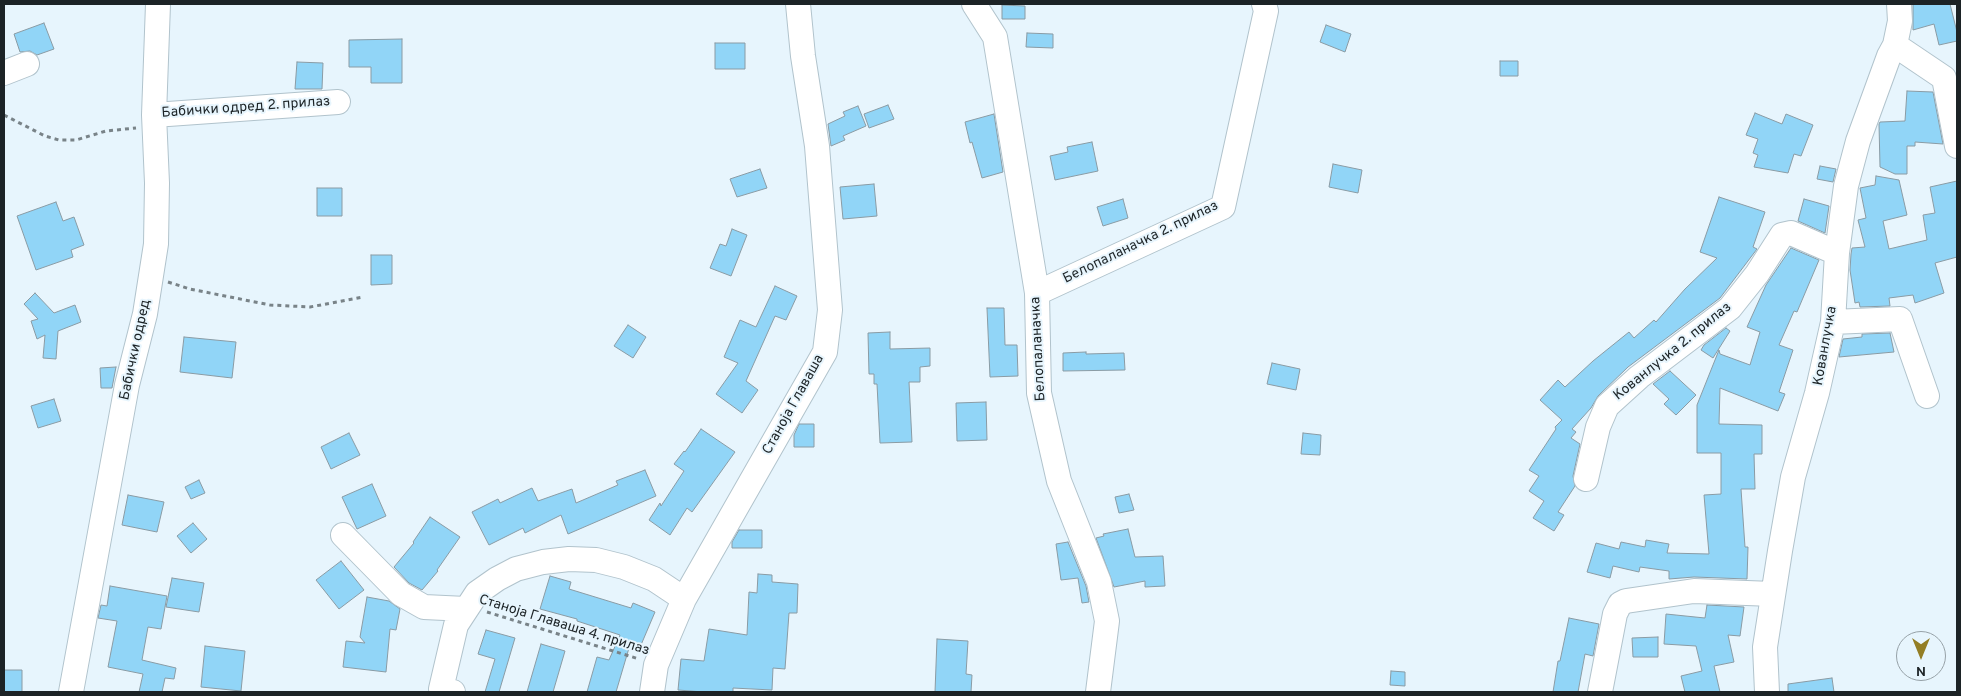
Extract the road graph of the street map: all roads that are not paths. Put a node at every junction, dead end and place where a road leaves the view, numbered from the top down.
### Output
1 (158, 4) edge
2 (798, 4) edge
3 (974, 4) edge
4 (1264, 4) edge
5 (1898, 4) edge
6 (1895, 45) junction
7 (28, 64) dead end
8 (4, 73) edge
9 (338, 102) dead end
10 (155, 123) junction
11 (1957, 146) edge
12 (1837, 253) junction
13 (1036, 293) junction
14 (1833, 322) junction
15 (1927, 396) dead end
16 (1586, 479) dead end
17 (343, 534) dead end
18 (1773, 594) junction
19 (684, 599) junction
20 (466, 609) junction
21 (447, 691) edge
22 (71, 692) edge
23 (652, 692) edge
24 (1098, 692) edge
25 (1600, 692) edge
26 (1767, 692) edge

1 - 10 street, Бабички одред
2 - 19 street, Станоја Главаша
3 - 13 street, Белопаланачка
4 - 13 street, Белопаланачка 2. прилаз
5 - 6 street, Кованлучка
6 - 11 street
6 - 12 street, Кованлучка
7 - 8 street
9 - 10 street, Бабички одред 2. прилаз
10 - 22 street, Бабички одред
12 - 14 street, Кованлучка
12 - 16 street, Кованлучка 2. прилаз
13 - 24 street, Белопаланачка
14 - 15 street
14 - 18 street, Кованлучка
17 - 20 street
18 - 25 street
18 - 26 street, Кованлучка
19 - 20 street
19 - 23 street, Станоја Главаша
20 - 21 street

